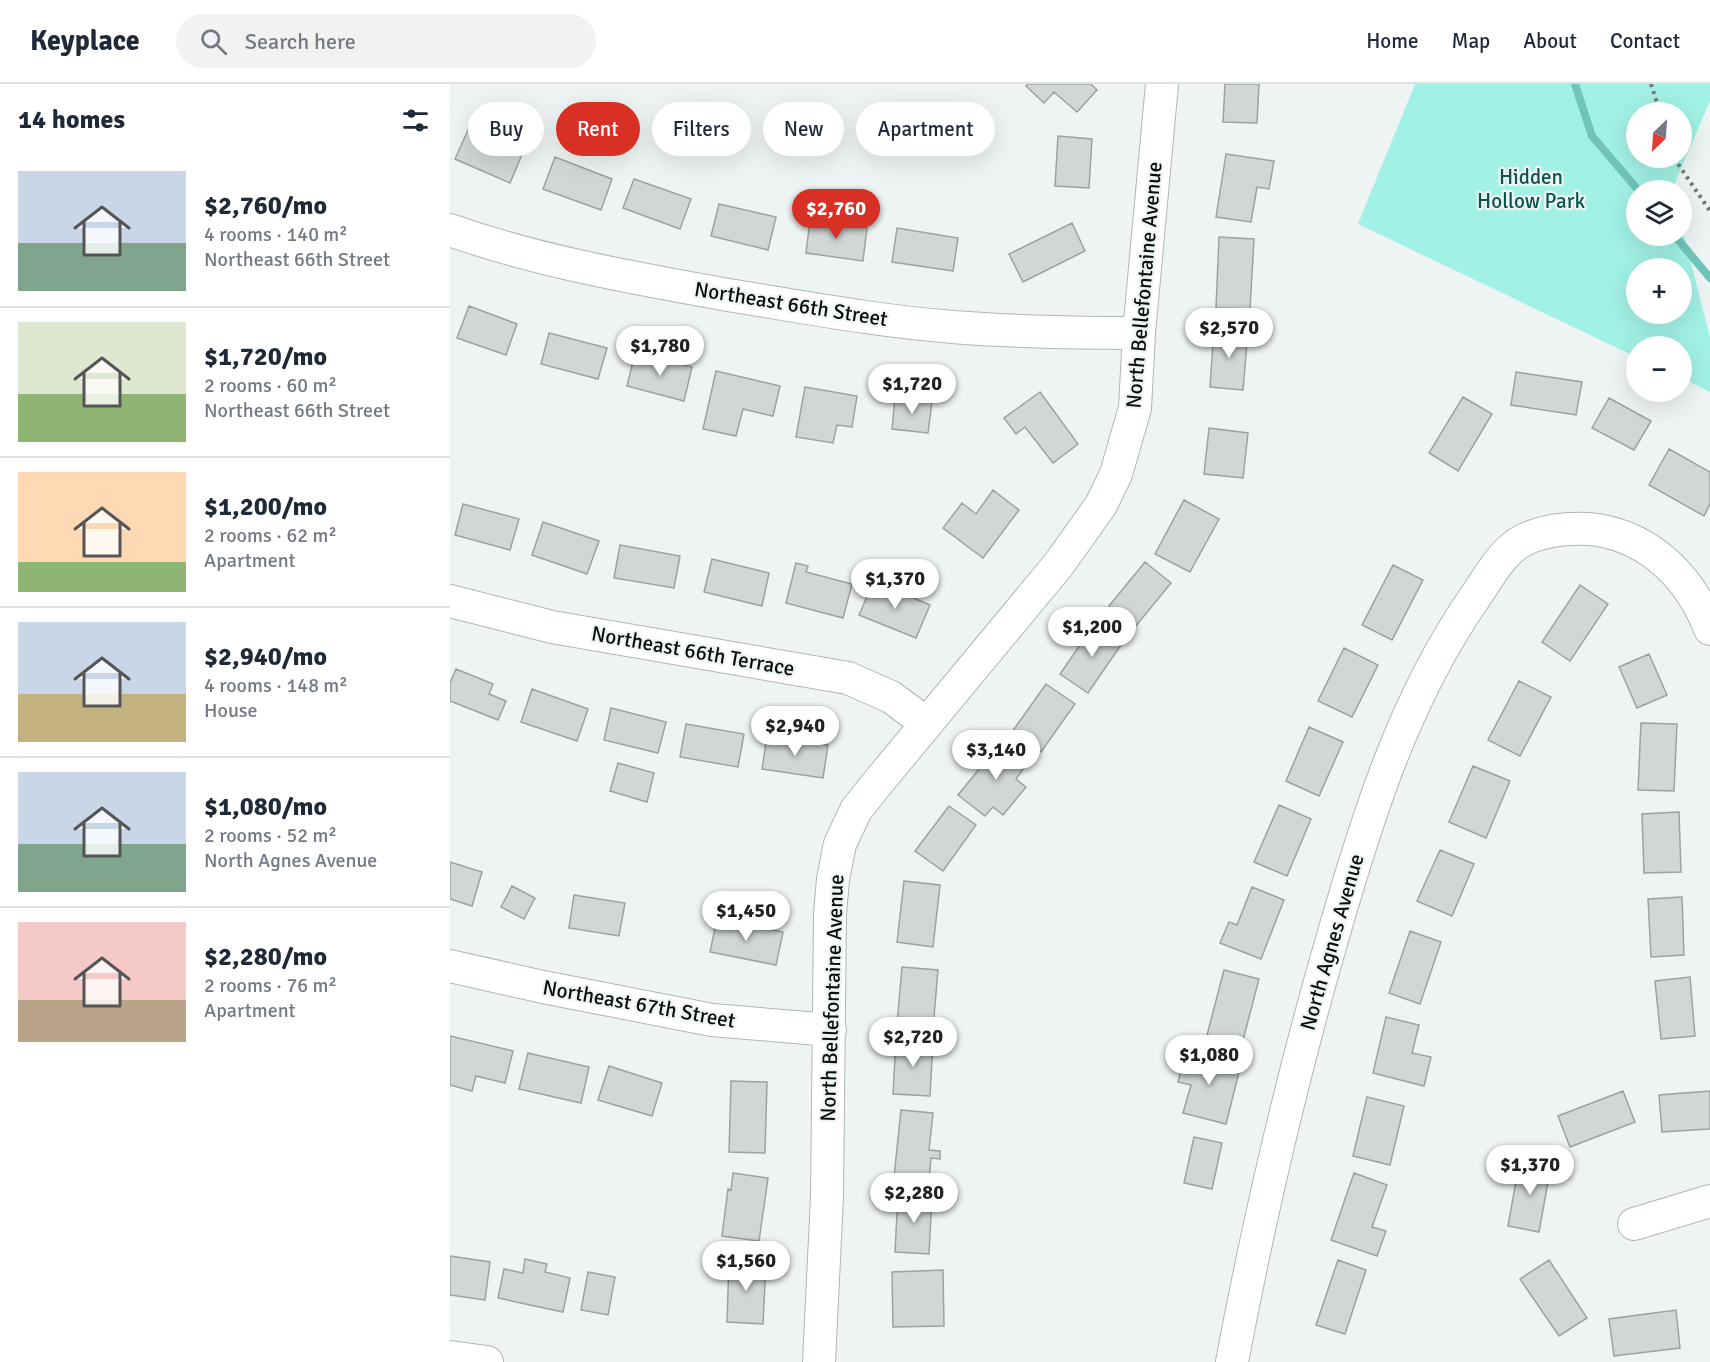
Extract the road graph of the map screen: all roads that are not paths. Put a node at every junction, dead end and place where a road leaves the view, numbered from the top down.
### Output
1 (1162, 84) edge
2 (450, 230) edge
3 (1139, 333) junction
4 (450, 601) edge
5 (1710, 629) edge
6 (927, 723) junction
7 (450, 966) edge
8 (830, 1030) junction
9 (1710, 1201) edge
10 (1634, 1224) dead end
11 (450, 1357) edge
12 (487, 1362) edge
13 (819, 1362) edge
14 (1232, 1362) edge

1 - 3 street, North Bellefontaine Avenue
2 - 3 street, Northeast 66th Street
3 - 6 street, North Bellefontaine Avenue
4 - 6 street, Northeast 66th Terrace
5 - 14 street, North Agnes Avenue
6 - 8 street, North Bellefontaine Avenue
7 - 8 street, Northeast 67th Street
8 - 13 street, North Bellefontaine Avenue
9 - 10 street
11 - 12 street

